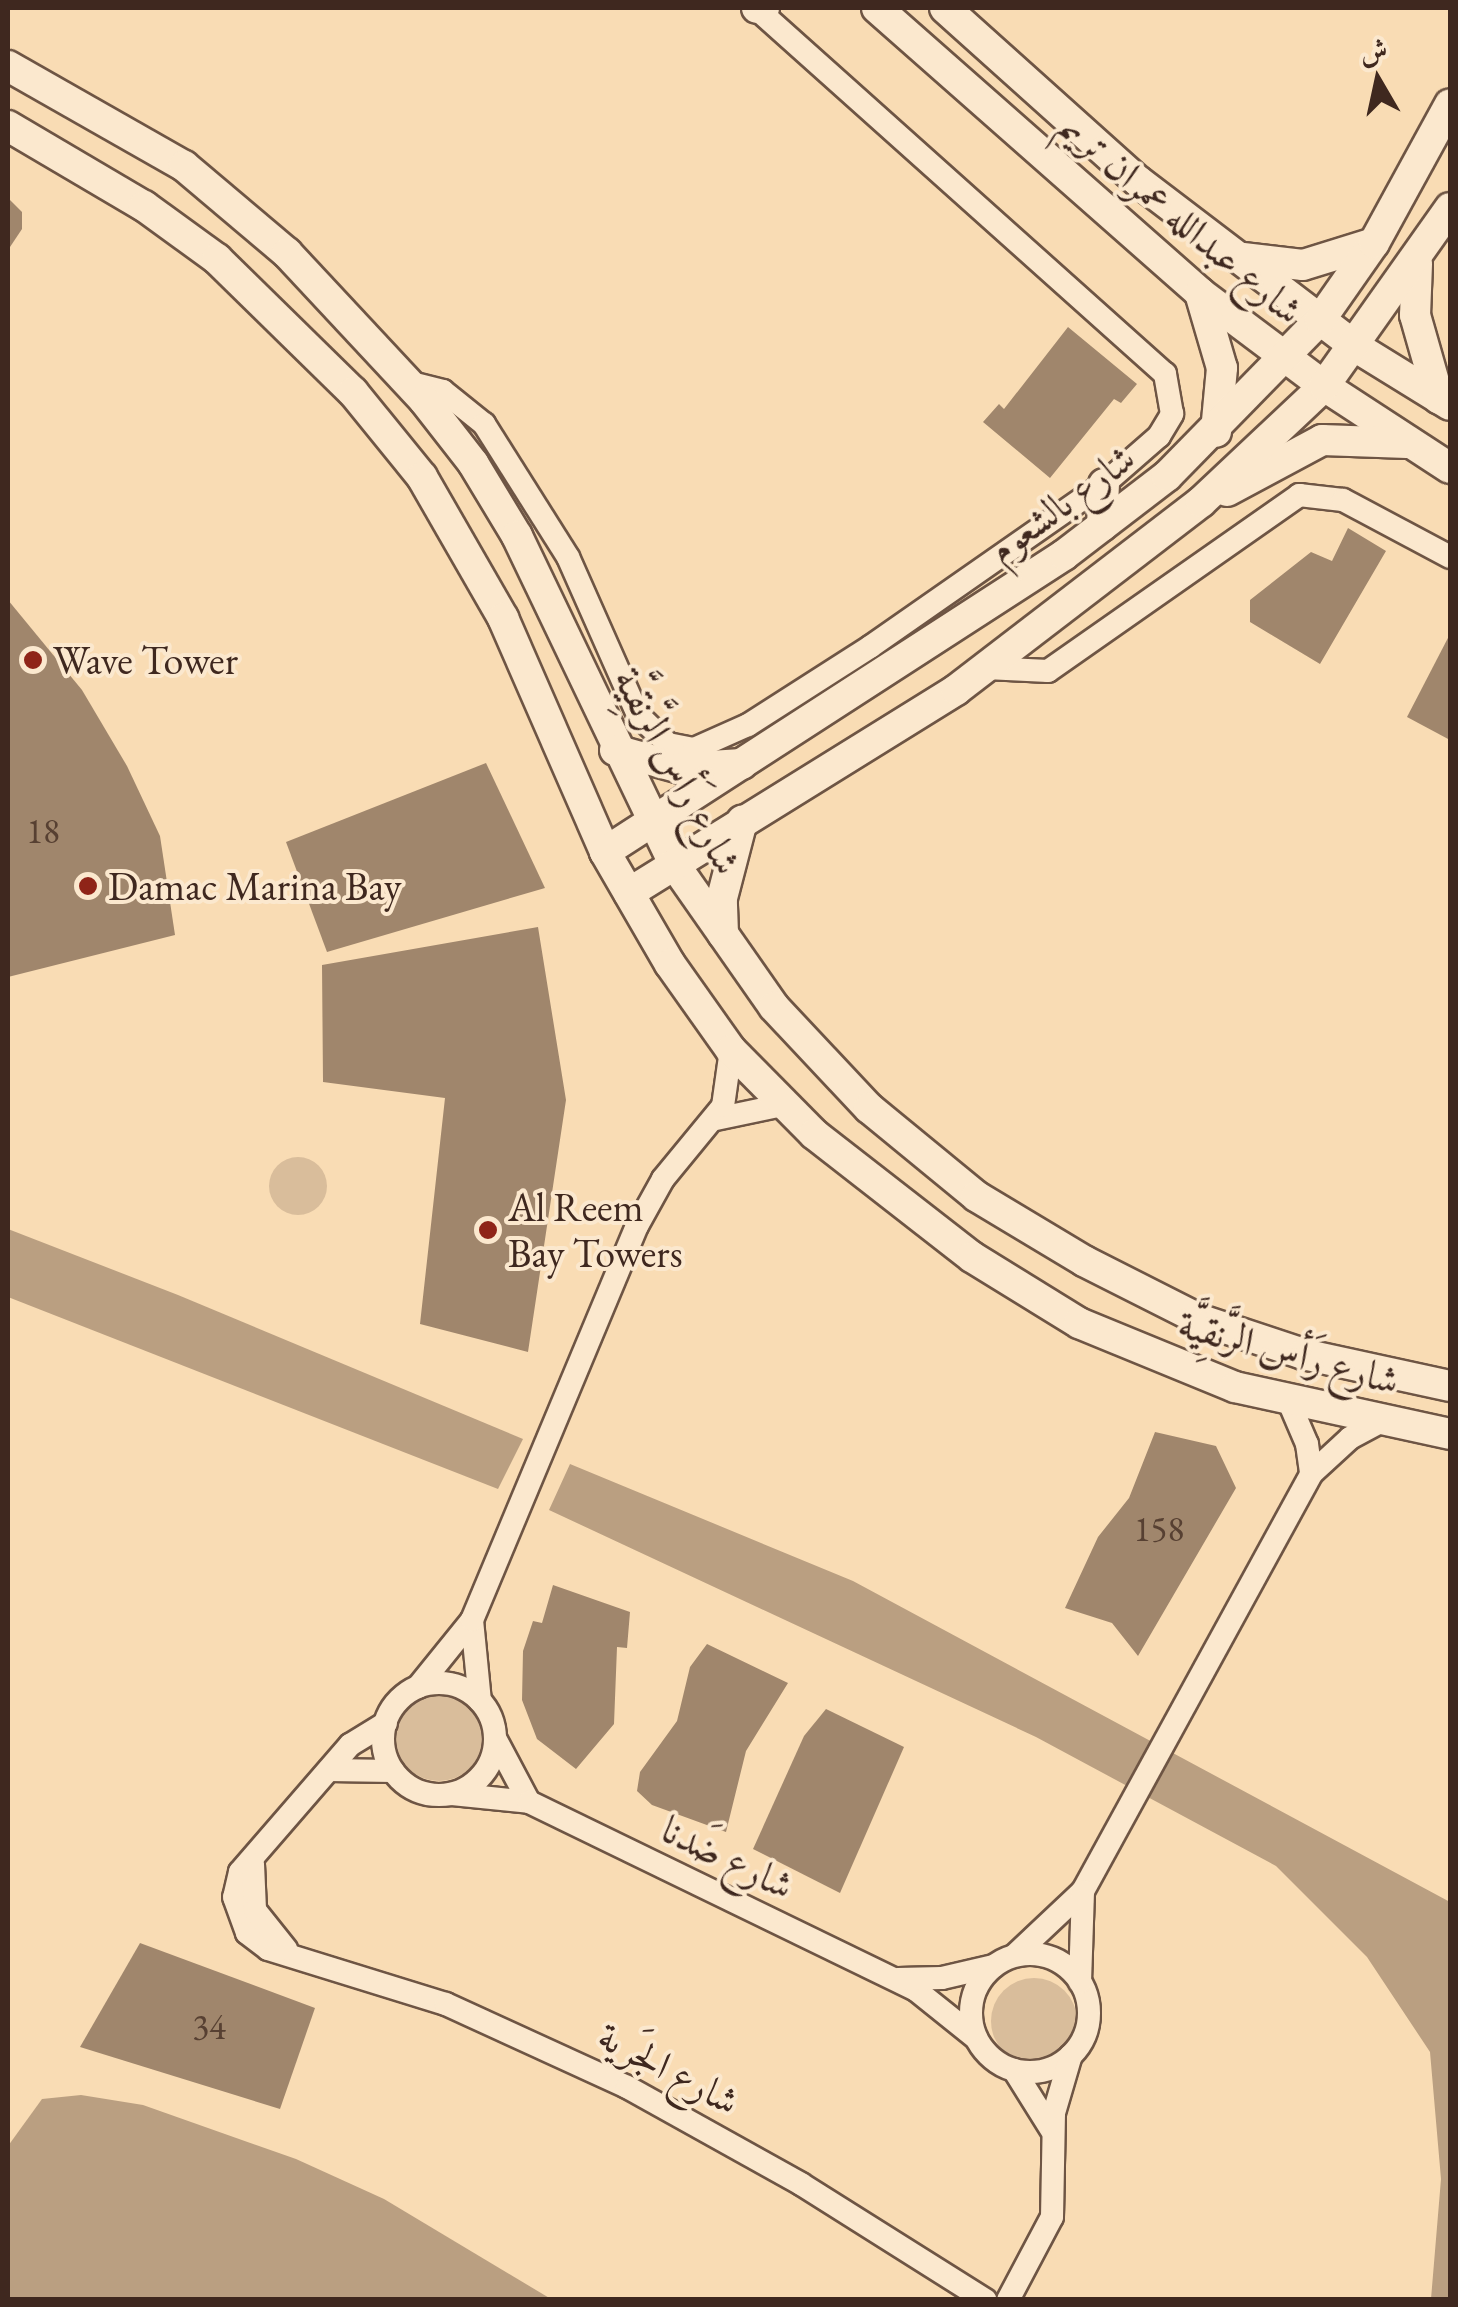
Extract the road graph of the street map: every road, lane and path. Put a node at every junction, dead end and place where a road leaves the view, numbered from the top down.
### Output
1 (759, 8) edge
2 (878, 8) edge
3 (945, 8) edge
4 (8, 66) edge
5 (1450, 104) edge
6 (8, 127) edge
7 (1450, 208) edge
8 (1374, 243) junction
9 (1240, 258) junction
10 (1417, 261) junction
11 (1200, 293) junction
12 (1320, 320) junction
13 (1356, 347) junction
14 (1289, 359) junction
15 (407, 382) junction
16 (1324, 386) junction
17 (1445, 402) edge
18 (1216, 432) junction
19 (1414, 444) junction
20 (1450, 468) edge
21 (1104, 484) junction
22 (1202, 502) junction
23 (1102, 526) junction
24 (1450, 557) edge
25 (986, 668) junction
26 (615, 750) junction
27 (745, 764) junction
28 (742, 822) junction
29 (651, 824) junction
30 (605, 852) junction
31 (674, 864) junction
32 (629, 893) junction
33 (723, 934) junction
34 (732, 1050) junction
35 (783, 1106) junction
36 (716, 1119) junction
37 (1450, 1386) edge
38 (1289, 1402) junction
39 (1382, 1421) junction
40 (1450, 1434) edge
41 (1311, 1474) junction
42 (472, 1620) junction
43 (418, 1687) junction
44 (480, 1700) junction
45 (386, 1723) junction
46 (496, 1740) junction
47 (329, 1770) junction
48 (393, 1771) junction
49 (452, 1794) junction
50 (529, 1802) junction
51 (1083, 1891) junction
52 (1005, 1960) junction
53 (894, 1979) junction
54 (1080, 1983) junction
55 (976, 2038) junction
56 (1071, 2055) junction
57 (1014, 2070) junction
58 (1053, 2133) junction
59 (986, 2300) edge
60 (1008, 2300) edge

1 - 21 street
2 - 11 street, شارع عبدالله عمران تريم
3 - 9 street, شارع عبدالله عمران تريم
4 - 15 street, شارع رَأس الرَّنقِيَّة
5 - 8 street, شارع بالشعوم
6 - 30 street, شارع رَأس الرَّنقِيَّة
7 - 10 street, شارع بالشعوم
8 - 9 street
8 - 12 street, شارع بالشعوم
9 - 12 street, شارع عبدالله عمران تريم
10 - 13 street, شارع بالشعوم
10 - 17 street
11 - 14 street, شارع عبدالله عمران تريم
11 - 18 street
12 - 13 street, شارع عبدالله عمران تريم
12 - 14 street, شارع بالشعوم
13 - 16 street, شارع بالشعوم
13 - 17 street, شارع عبدالله عمران تريم
14 - 16 street, شارع عبدالله عمران تريم
14 - 18 street, شارع بالشعوم
15 - 21 street
15 - 26 street, شارع رَأس الرَّنقِيَّة
16 - 19 street, شارع عبدالله عمران تريم
16 - 22 street, شارع بالشعوم
18 - 23 street, شارع بالشعوم
19 - 20 street, شارع عبدالله عمران تريم
19 - 22 street
21 - 23 street
22 - 25 street, شارع بالشعوم
23 - 27 street, شارع بالشعوم
24 - 25 street
25 - 28 street, شارع بالشعوم
26 - 27 street
26 - 29 street, شارع رَأس الرَّنقِيَّة
27 - 29 street, شارع بالشعوم
28 - 31 street, شارع بالشعوم
28 - 33 street
29 - 30 street, شارع بالشعوم
29 - 31 street, شارع رَأس الرَّنقِيَّة
30 - 32 street, شارع رَأس الرَّنقِيَّة
31 - 32 street, شارع بالشعوم
31 - 33 street, شارع رَأس الرَّنقِيَّة
32 - 34 street, شارع رَأس الرَّنقِيَّة
33 - 37 street, شارع رَأس الرَّنقِيَّة
34 - 35 street, شارع رَأس الرَّنقِيَّة
34 - 36 street
35 - 36 street
35 - 38 street, شارع رَأس الرَّنقِيَّة
36 - 42 street
38 - 39 street, شارع رَأس الرَّنقِيَّة
38 - 41 street
39 - 40 street, شارع رَأس الرَّنقِيَّة
39 - 41 street
41 - 51 street
42 - 43 street
42 - 44 street
43 - 44 street
43 - 45 street
44 - 46 street
45 - 47 street, شارع الجَرية
45 - 48 street
46 - 49 street
46 - 50 street
47 - 48 street
47 - 59 street, شارع الجَرية
48 - 49 street
49 - 50 street, شارع ضَدنا
50 - 53 street, شارع ضَدنا
51 - 52 street
51 - 54 street
52 - 53 street, شارع ضَدنا
52 - 54 street
52 - 55 street
53 - 55 street, شارع ضَدنا
54 - 56 street
55 - 57 street
56 - 57 street
56 - 58 street
57 - 58 street
58 - 60 street

